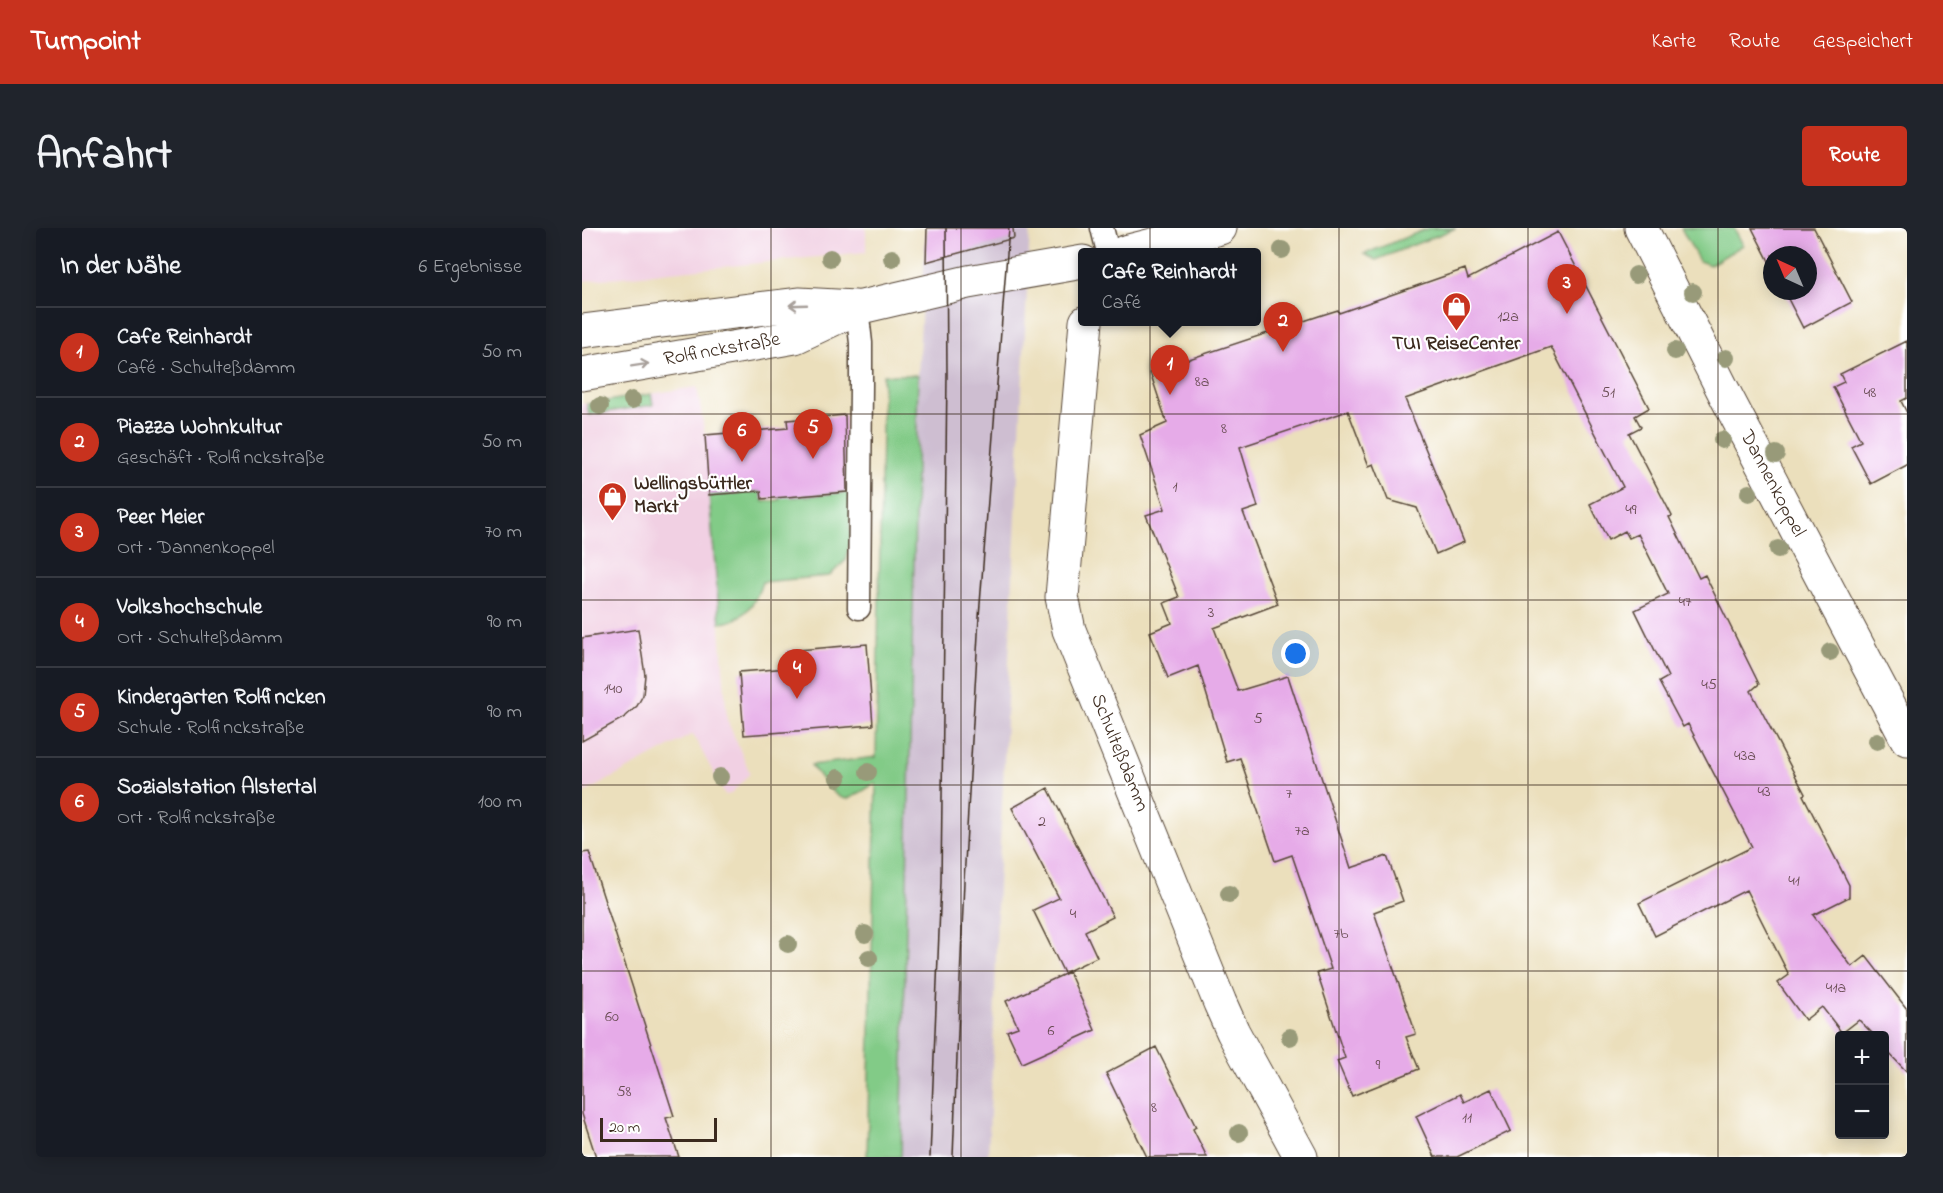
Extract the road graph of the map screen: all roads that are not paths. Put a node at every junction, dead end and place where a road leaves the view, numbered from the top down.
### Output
1 (1102, 228) edge
2 (1220, 228) edge
3 (1641, 228) edge
4 (1094, 248) edge
5 (1141, 248) edge
6 (1078, 266) edge
7 (857, 308) junction
8 (1086, 326) edge
9 (582, 331) edge
10 (582, 374) edge
11 (859, 608) dead end
12 (1907, 739) edge
13 (1301, 1157) edge

1 - 4 lane
2 - 5 street
3 - 12 street, Dannenkoppel
6 - 7 street, Rolfinckstraße
7 -> 9 street, Rolfinckstraße
10 -> 7 street, Rolfinckstraße
7 - 11 lane
8 - 13 street, Schulteßdamm

